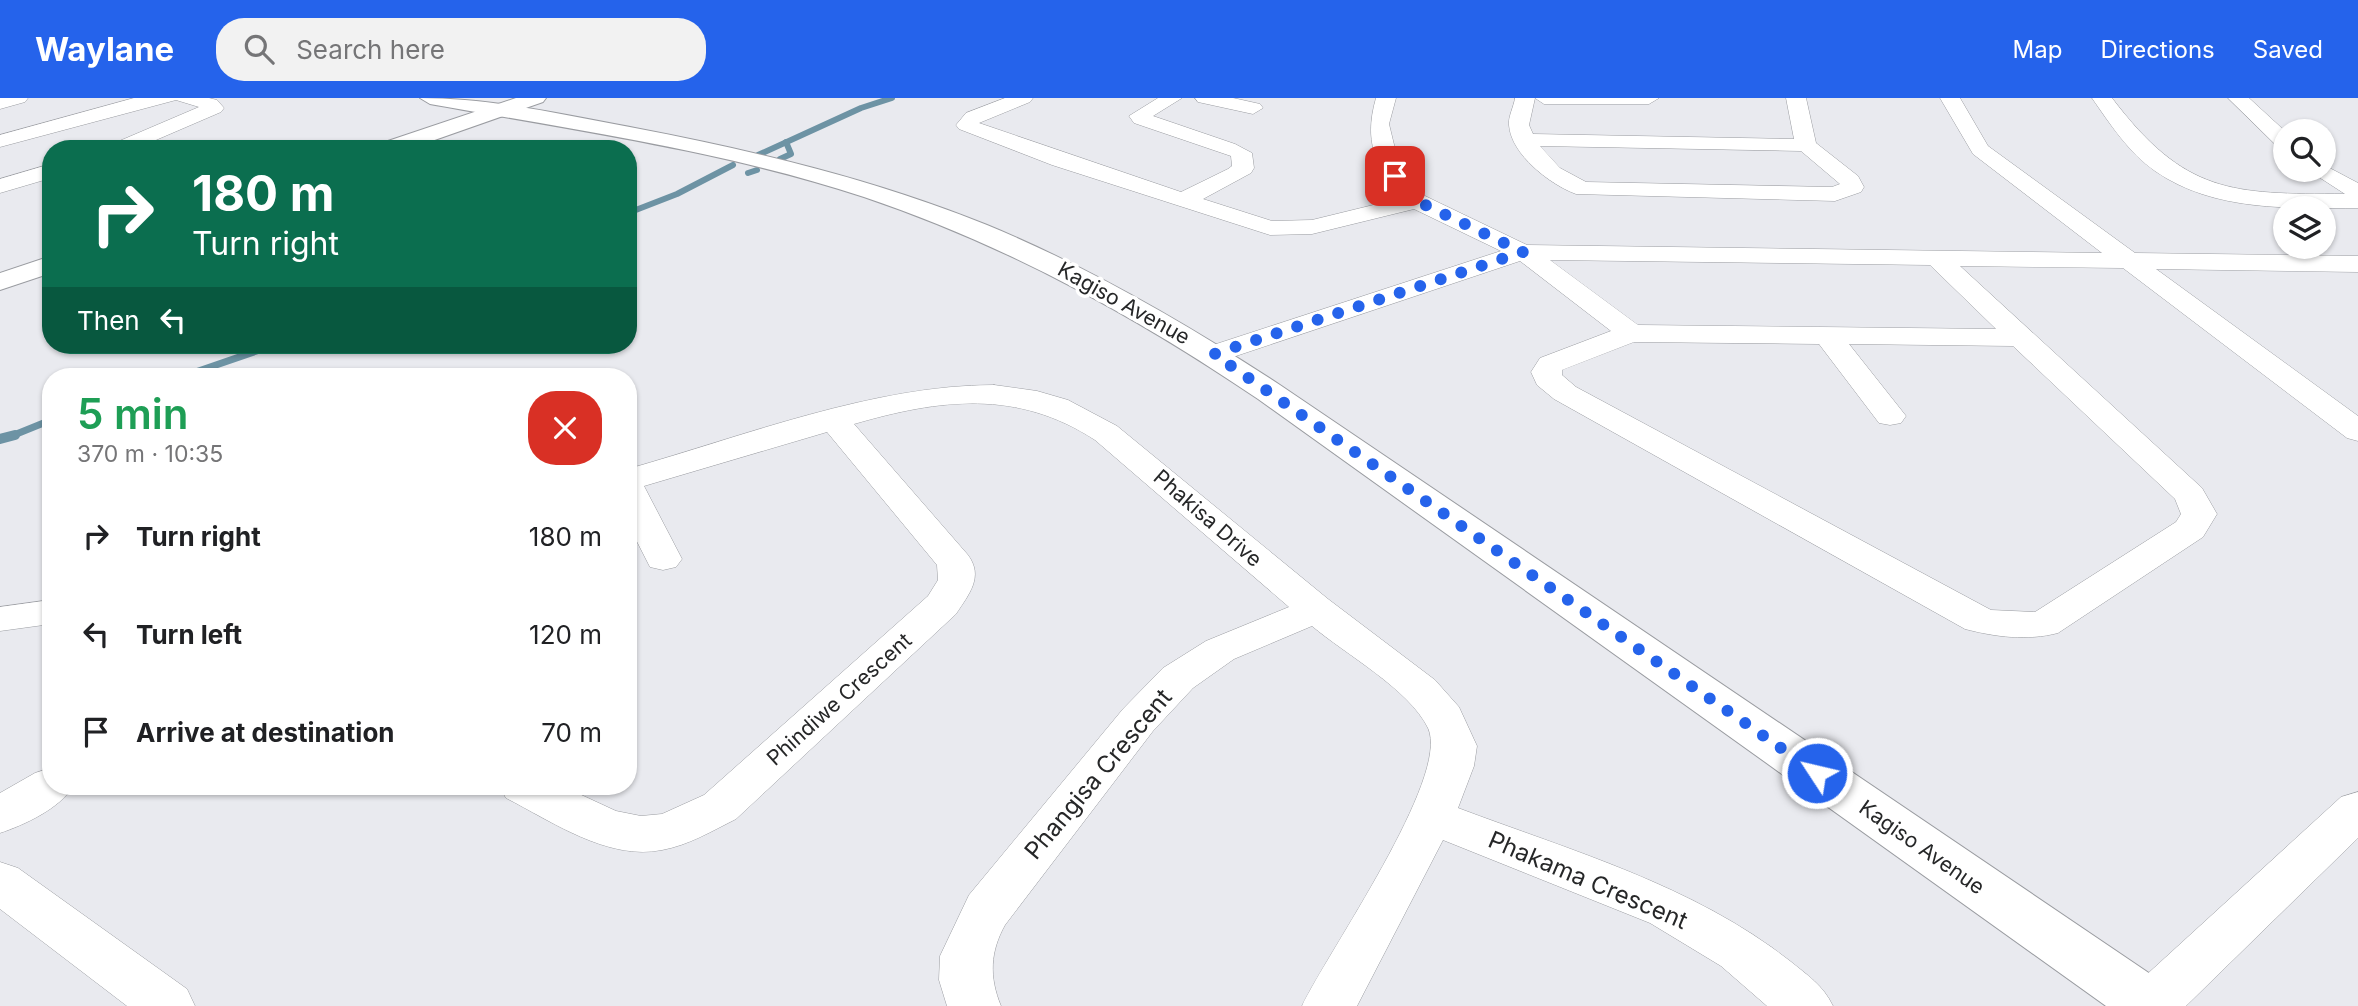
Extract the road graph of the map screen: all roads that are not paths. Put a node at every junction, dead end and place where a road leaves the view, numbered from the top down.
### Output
1 (18, 98) edge
2 (168, 98) edge
3 (184, 98) edge
4 (430, 98) edge
5 (536, 98) edge
6 (1023, 98) edge
7 (1172, 98) edge
8 (1205, 98) edge
9 (1386, 98) edge
10 (1525, 98) edge
11 (1544, 98) edge
12 (1649, 98) edge
13 (1796, 98) edge
14 (1950, 98) edge
15 (2102, 98) edge
16 (2238, 98) edge
17 (0, 103) edge
18 (1253, 108) dead end
19 (500, 111) junction
20 (2273, 132) edge
21 (138, 140) edge
22 (414, 140) edge
23 (1527, 140) junction
24 (0, 141) edge
25 (1806, 145) junction
26 (42, 174) edge
27 (2336, 180) edge
28 (0, 186) edge
29 (2358, 192) edge
30 (1182, 200) junction
31 (1417, 201) junction
32 (2358, 201) edge
33 (1523, 252) junction
34 (1936, 257) junction
35 (2130, 260) junction
36 (2358, 264) edge
37 (42, 267) edge
38 (0, 282) edge
39 (1631, 333) junction
40 (1827, 335) junction
41 (2021, 338) junction
42 (1214, 354) junction
43 (1890, 416) dead end
44 (834, 420) junction
45 (2358, 431) edge
46 (637, 477) edge
47 (637, 506) edge
48 (663, 559) dead end
49 (1316, 610) junction
50 (42, 613) edge
51 (0, 619) edge
52 (42, 790) edge
53 (541, 795) edge
54 (2358, 809) edge
55 (0, 815) edge
56 (1431, 816) junction
57 (0, 882) edge
58 (169, 1006) edge
59 (974, 1006) edge
60 (1329, 1006) edge
61 (1805, 1006) edge
62 (2151, 1006) edge

1 - 17 street
2 - 24 street
3 - 21 street
4 - 19 street, Kagiso Avenue
5 - 19 street
6 - 30 street
7 - 30 street
8 - 18 street
9 - 31 street
10 - 23 street
11 - 12 street
13 - 25 street
14 - 35 street
15 - 32 street
16 - 20 street
19 - 22 street
19 - 42 street, Kagiso Avenue
23 - 25 street
23 - 25 street
26 - 28 street
27 - 29 street
30 - 31 street
31 - 33 street
33 - 34 street
33 - 39 street
33 - 42 street
34 - 35 street
34 - 41 street
35 - 36 street
35 - 45 street
37 - 38 street
39 - 40 street
39 - 41 street
40 - 41 street
40 - 43 street
42 - 62 street, Kagiso Avenue
44 - 46 street, Phakisa Drive
44 - 49 street, Phakisa Drive
44 - 53 street, Phindiwe Crescent
47 - 48 street
49 - 56 street, Phakisa Drive
49 - 59 street, Phangisa Crescent
50 - 51 street
52 - 55 street
54 - 62 street
56 - 60 street, Phakisa Drive
56 - 61 street, Phakama Crescent
57 - 58 street

